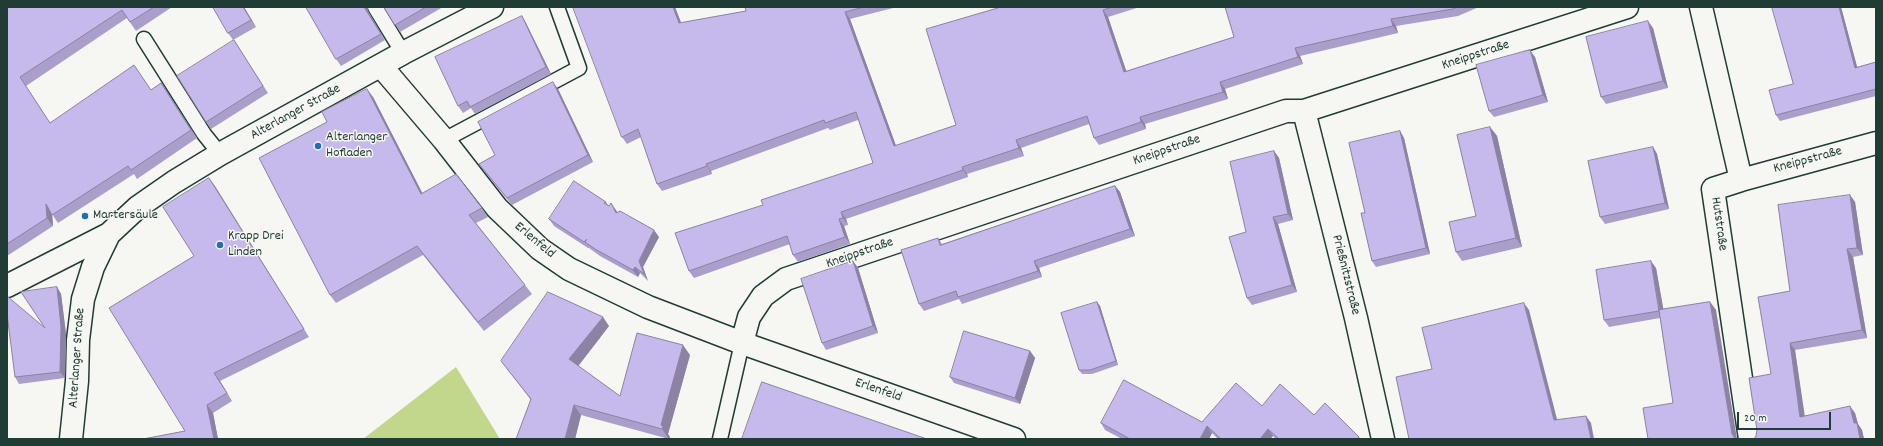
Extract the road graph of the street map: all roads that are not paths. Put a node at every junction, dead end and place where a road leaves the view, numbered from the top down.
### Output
1 (375, 7) edge
2 (492, 7) edge
3 (557, 7) edge
4 (1627, 7) edge
5 (1701, 7) edge
6 (144, 39) dead end
7 (404, 53) junction
8 (381, 66) junction
9 (1304, 111) junction
10 (444, 140) junction
11 (1876, 143) edge
12 (220, 154) junction
13 (1741, 180) junction
14 (109, 234) junction
15 (7, 286) edge
16 (742, 343) junction
17 (71, 439) edge
18 (720, 439) edge
19 (1014, 439) edge
20 (1383, 439) edge
21 (1750, 439) edge

1 - 7 lane
2 - 7 street, Alterlanger Straße
3 - 10 lane
4 - 9 street, Kneippstraße
5 - 13 street
6 - 12 lane
7 - 8 street, Alterlanger Straße
8 - 10 street, Erlenfeld
8 - 12 street, Alterlanger Straße
9 - 16 street, Kneippstraße
9 - 20 street, Prießnitzstraße
10 - 16 street, Erlenfeld
11 - 13 street, Kneippstraße
12 - 14 street, Alterlanger Straße
13 - 21 street, Hutstraße
14 - 15 street, Alterlanger Straße
14 - 17 street, Alterlanger Straße
16 - 18 lane
16 - 19 street, Erlenfeld

